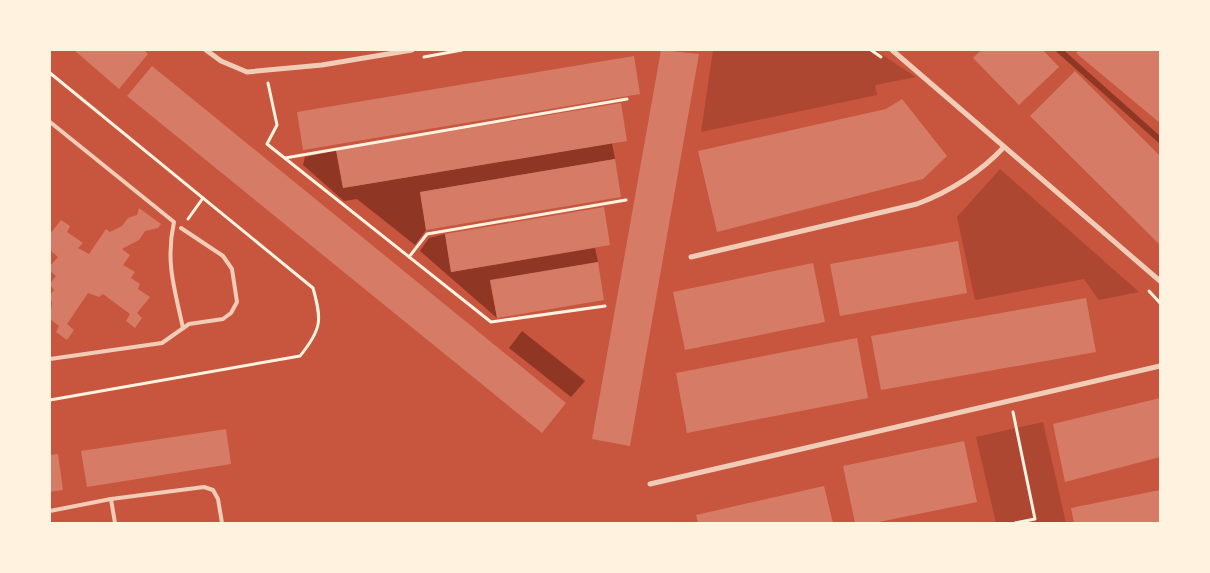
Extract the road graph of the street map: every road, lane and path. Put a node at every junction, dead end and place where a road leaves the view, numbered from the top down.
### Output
1 (206, 50) edge
2 (412, 50) edge
3 (892, 50) edge
4 (50, 73) edge
5 (268, 84) dead end
6 (627, 99) dead end
7 (50, 122) edge
8 (1004, 147) junction
9 (285, 158) junction
10 (203, 198) junction
11 (626, 200) dead end
12 (181, 228) joint
13 (410, 257) junction
14 (691, 258) dead end
15 (1160, 281) edge
16 (605, 306) dead end
17 (183, 328) junction
18 (50, 359) edge
19 (1160, 366) edge
20 (50, 400) edge
21 (1013, 412) dead end
22 (650, 484) dead end
23 (110, 499) junction
24 (50, 512) edge
25 (115, 523) edge
26 (222, 523) edge
27 (1015, 523) edge

1 - 2 street
3 - 8 street
4 - 10 path
5 - 9 path
6 - 9 path
7 - 17 lane
8 - 14 street
8 - 15 street
9 - 13 path
10 - 12 path
10 - 20 path
11 - 13 path
12 - 17 lane
13 - 16 path
17 - 18 lane
19 - 22 street
21 - 27 path
23 - 24 lane
23 - 25 lane
23 - 26 lane

